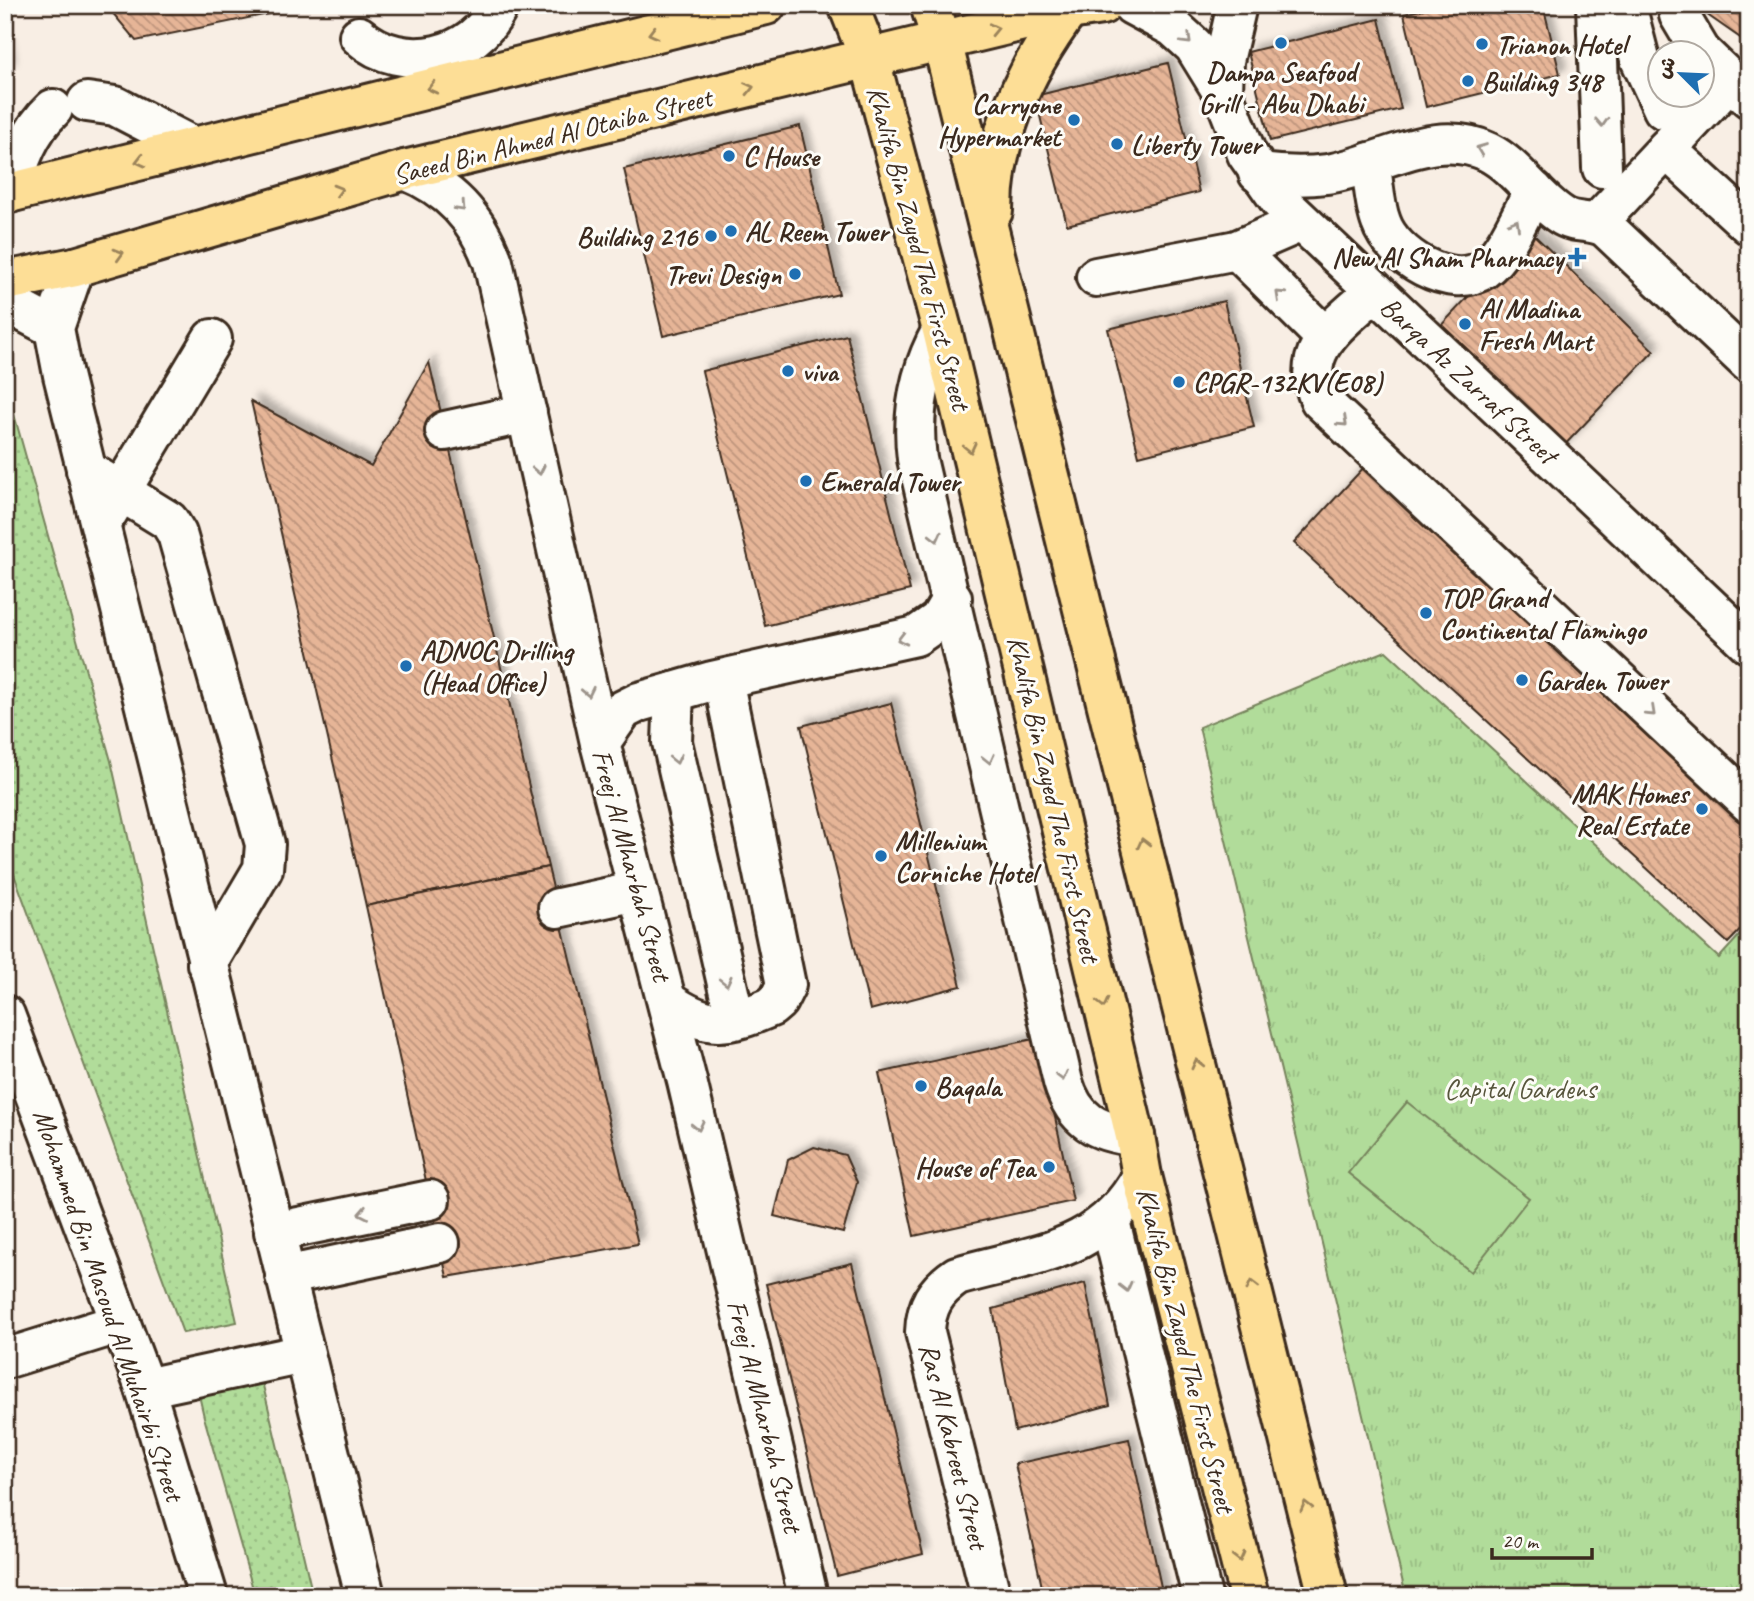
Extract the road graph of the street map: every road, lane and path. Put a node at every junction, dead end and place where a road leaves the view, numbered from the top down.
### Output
1 (499, 5) edge
2 (766, 5) edge
3 (848, 5) edge
4 (930, 5) edge
5 (1132, 5) edge
6 (1237, 5) edge
7 (1596, 5) edge
8 (1626, 5) edge
9 (1677, 5) edge
10 (1085, 8) edge
11 (359, 36) dead end
12 (1692, 38) edge
13 (943, 41) junction
14 (870, 60) junction
15 (1716, 68) edge
16 (1739, 90) edge
17 (1223, 93) junction
18 (1664, 109) dead end
19 (194, 147) junction
20 (1666, 149) junction
21 (1370, 162) junction
22 (1602, 168) dead end
23 (405, 170) junction
24 (1258, 173) junction
25 (1534, 191) junction
26 (8, 193) edge
27 (1301, 222) junction
28 (1597, 223) junction
29 (1749, 225) edge
30 (992, 241) junction
31 (1237, 250) junction
32 (75, 267) junction
33 (1452, 275) junction
34 (1096, 278) dead end
35 (5, 281) edge
36 (1375, 291) junction
37 (5, 302) edge
38 (1411, 325) junction
39 (54, 328) junction
40 (942, 330) junction
41 (1326, 338) junction
42 (212, 339) dead end
43 (1749, 363) edge
44 (527, 413) junction
45 (445, 430) dead end
46 (86, 470) junction
47 (120, 491) junction
48 (100, 526) junction
49 (952, 598) junction
50 (1749, 644) edge
51 (723, 679) junction
52 (674, 692) junction
53 (600, 743) junction
54 (1749, 803) edge
55 (638, 891) junction
56 (558, 908) dead end
57 (207, 964) junction
58 (667, 1001) junction
59 (5, 1016) edge
60 (725, 1022) junction
61 (687, 1081) junction
62 (1135, 1136) junction
63 (1142, 1176) junction
64 (430, 1200) dead end
65 (1110, 1221) junction
66 (274, 1232) junction
67 (440, 1243) dead end
68 (285, 1276) junction
69 (121, 1323) junction
70 (304, 1354) junction
71 (5, 1359) edge
72 (145, 1388) junction
73 (208, 1596) edge
74 (365, 1596) edge
75 (808, 1596) edge
76 (992, 1596) edge
77 (1202, 1596) edge
78 (1249, 1596) edge
79 (1328, 1596) edge

1 - 11 street
2 -> 19 main road
3 - 14 main road, Khalifa Bin Zayed The First Street
4 - 13 main road
5 -> 17 street, Barqa Az Zarraf Street
6 - 17 street, Barqa Az Zarraf Street
7 -> 22 street
8 - 18 street
9 - 12 street
13 -> 10 main road, Saeed Bin Ahmed Al Otaiba Street
10 - 30 main road
13 - 14 main road, Saeed Bin Ahmed Al Otaiba Street
13 - 30 main road
23 -> 14 main road, Saeed Bin Ahmed Al Otaiba Street
14 - 40 main road, Khalifa Bin Zayed The First Street
15 - 16 street
16 - 20 street
17 - 24 street, Barqa Az Zarraf Street
19 -> 26 main road
19 - 26 street
20 - 28 street
20 - 29 street
21 - 24 street
25 -> 21 street
21 - 33 street
32 -> 23 main road, Saeed Bin Ahmed Al Otaiba Street
23 -> 44 street, Freej Al Mharbah Street
24 - 27 street, Barqa Az Zarraf Street
25 - 28 street
33 -> 25 street
27 - 31 street
27 - 36 street, Barqa Az Zarraf Street
28 - 43 street
79 -> 30 main road
31 - 34 street
41 -> 31 street
32 - 35 main road, Saeed Bin Ahmed Al Otaiba Street
32 - 39 street
33 - 38 street
36 - 38 street, Barqa Az Zarraf Street
36 - 41 street
37 - 39 street
38 - 50 street, Barqa Az Zarraf Street
39 - 46 street
40 -> 49 street
40 -> 62 main road, Khalifa Bin Zayed The First Street
41 -> 54 street
42 - 47 street
44 - 45 street
44 -> 53 street, Freej Al Mharbah Street
46 - 47 street
46 - 48 street
47 - 48 street
47 - 57 street
48 - 57 street
49 -> 51 street
49 -> 62 street
51 - 52 street
51 - 60 street
52 - 53 street
52 -> 60 street
53 - 55 street, Freej Al Mharbah Street
55 - 56 street
55 - 58 street, Freej Al Mharbah Street
57 - 66 street
58 - 60 street
58 - 61 street, Freej Al Mharbah Street
59 - 69 street, Mohammed Bin Masoud Al Muhairbi Street
60 - 61 street
61 -> 75 street, Freej Al Mharbah Street
62 - 63 main road, Khalifa Bin Zayed The First Street
63 - 65 street, Ras Al Kabreet Street
63 -> 78 main road, Khalifa Bin Zayed The First Street
64 -> 66 street
65 - 76 street, Ras Al Kabreet Street
65 -> 77 street
66 - 68 street
67 - 68 street
68 - 70 street
69 - 71 street
69 - 72 street, Mohammed Bin Masoud Al Muhairbi Street
70 - 72 street
70 - 74 street
72 - 73 street, Mohammed Bin Masoud Al Muhairbi Street

